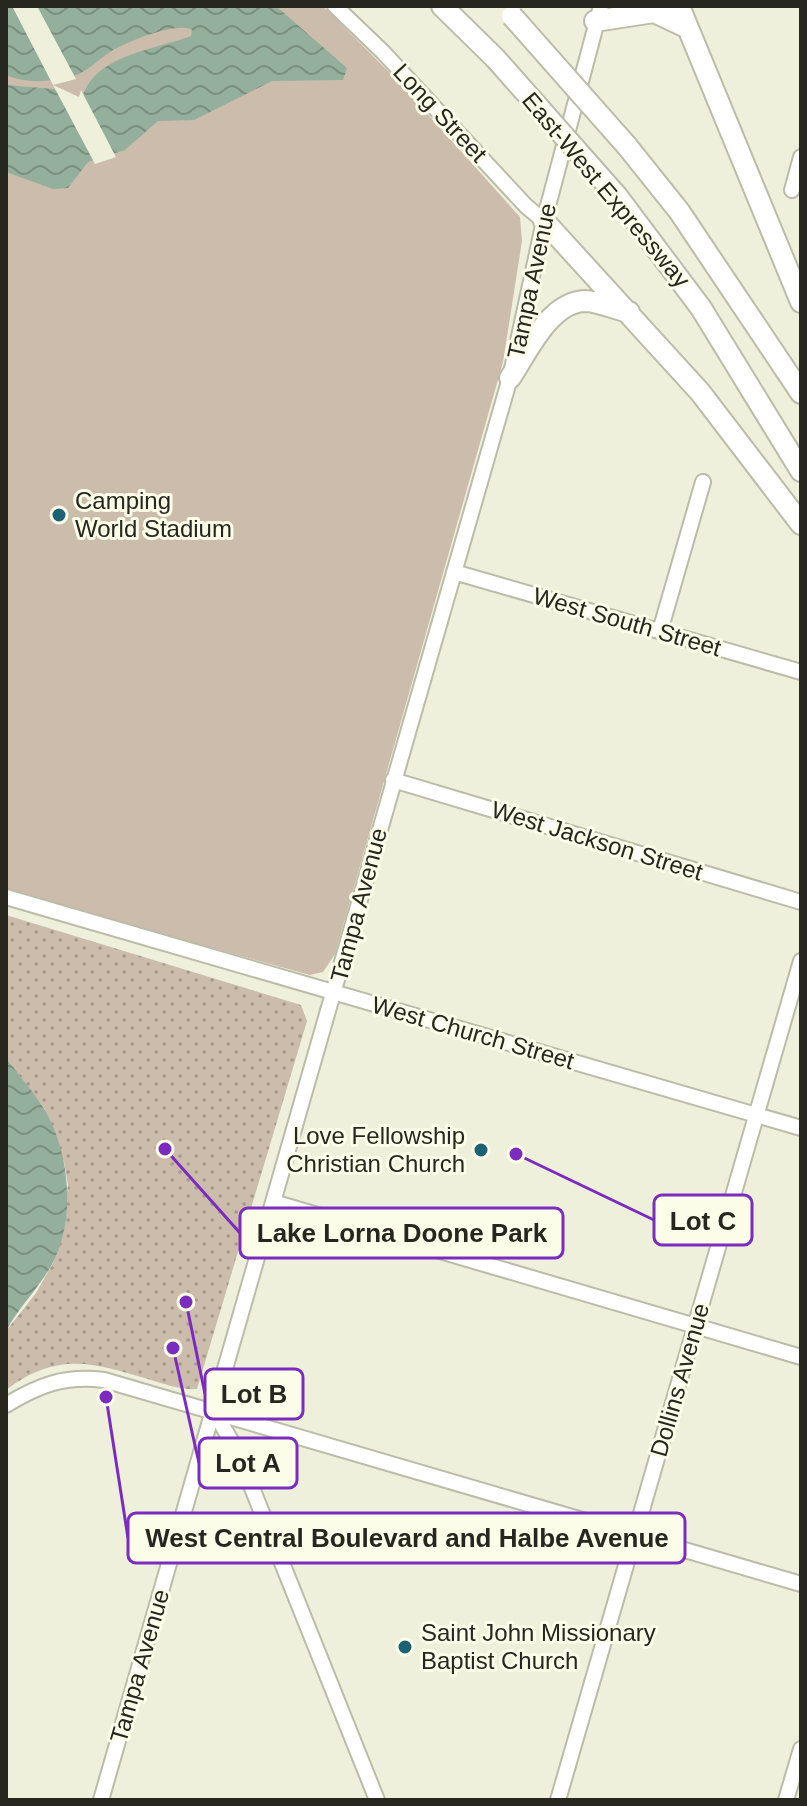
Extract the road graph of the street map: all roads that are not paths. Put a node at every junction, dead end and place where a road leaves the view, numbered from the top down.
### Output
1 (335, 6) edge
2 (442, 6) edge
3 (679, 6) edge
4 (506, 11) edge
5 (598, 13) edge
6 (686, 27) junction
7 (801, 157) edge
8 (792, 190) dead end
9 (544, 221) junction
10 (801, 302) edge
11 (629, 312) junction
12 (510, 378) junction
13 (801, 393) edge
14 (801, 471) edge
15 (703, 482) dead end
16 (801, 524) edge
17 (454, 572) junction
18 (660, 631) junction
19 (801, 672) edge
20 (393, 780) junction
21 (6, 897) edge
22 (801, 902) edge
23 (801, 961) edge
24 (336, 992) junction
25 (758, 1115) junction
26 (801, 1128) edge
27 (273, 1202) junction
28 (695, 1327) junction
29 (801, 1357) edge
30 (6, 1405) edge
31 (214, 1411) junction
32 (636, 1536) junction
33 (801, 1584) edge
34 (801, 1749) edge
35 (101, 1800) edge
36 (377, 1800) edge
37 (558, 1800) edge
38 (786, 1800) edge

1 - 9 street, Long Street
2 - 14 highway, East-West Expressway, bridge
3 - 6 highway
4 - 13 highway, East-West Expressway, bridge
5 - 6 highway
5 - 9 street, Tampa Avenue
6 - 10 highway
7 - 8 street
9 - 11 highway
9 - 12 street, Tampa Avenue
11 - 12 highway
11 - 16 highway
12 - 17 street, Tampa Avenue
15 - 18 street
17 - 18 street, West South Street
17 - 20 street, Tampa Avenue
18 - 19 street, West South Street
20 - 22 street, West Jackson Street
20 - 24 street, Tampa Avenue
21 - 24 street, West Church Street
23 - 25 street, Dollins Avenue
24 - 25 street, West Church Street
24 - 27 street, Tampa Avenue
25 - 26 street, West Church Street
25 - 28 street, Dollins Avenue
27 - 28 street
27 - 31 street, Tampa Avenue
28 - 29 street
28 - 32 street, Dollins Avenue
30 - 31 street
31 - 32 street
31 - 35 street, Tampa Avenue
31 - 36 street
32 - 33 street
32 - 37 street, Dollins Avenue
34 - 38 street

